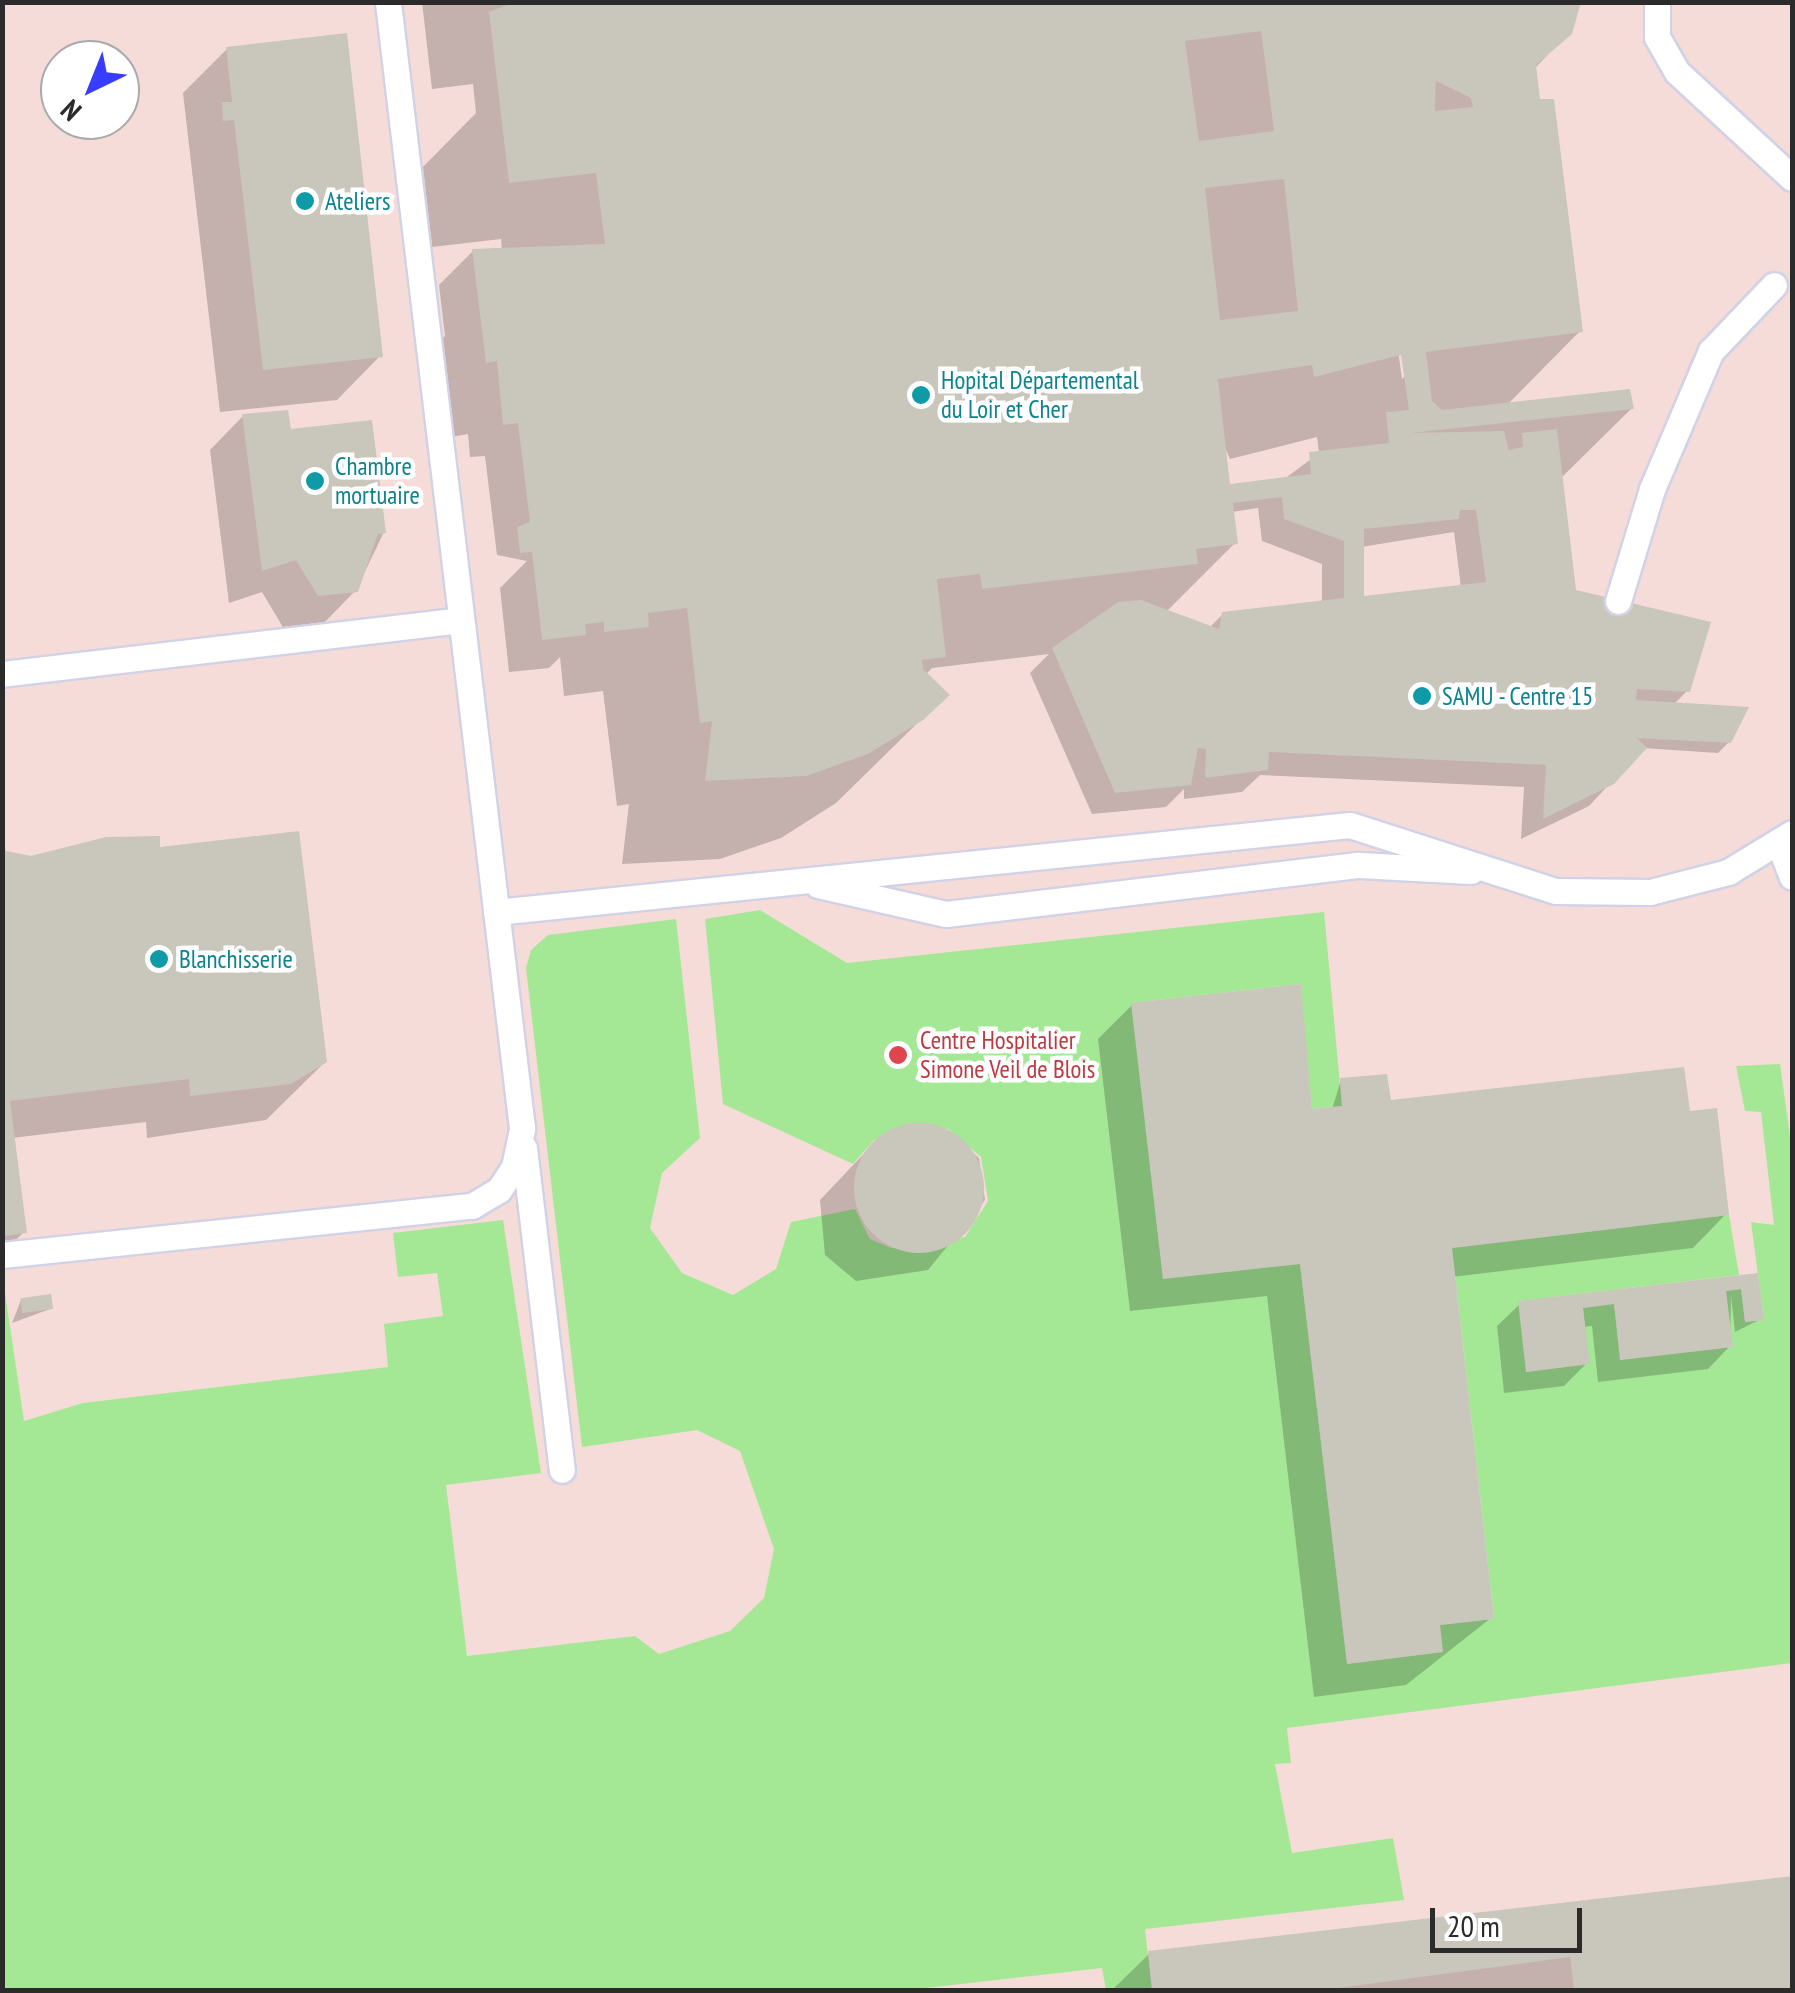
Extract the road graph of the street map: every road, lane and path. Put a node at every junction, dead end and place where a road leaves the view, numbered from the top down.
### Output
1 (388, 2) edge
2 (1657, 2) edge
3 (1792, 178) edge
4 (1774, 285) dead end
5 (1618, 601) dead end
6 (461, 620) junction
7 (2, 674) edge
8 (1786, 839) edge
9 (1476, 871) junction
10 (1792, 877) edge
11 (803, 880) junction
12 (496, 912) junction
13 (522, 1128) junction
14 (2, 1254) edge
15 (562, 1470) dead end

1 - 6 lane
2 - 3 lane
4 - 5 lane
6 - 7 lane
6 - 12 lane
8 - 9 lane
8 - 10 lane
9 - 11 lane
9 - 11 lane
11 - 12 lane
12 - 13 lane
13 - 14 lane
13 - 15 lane

